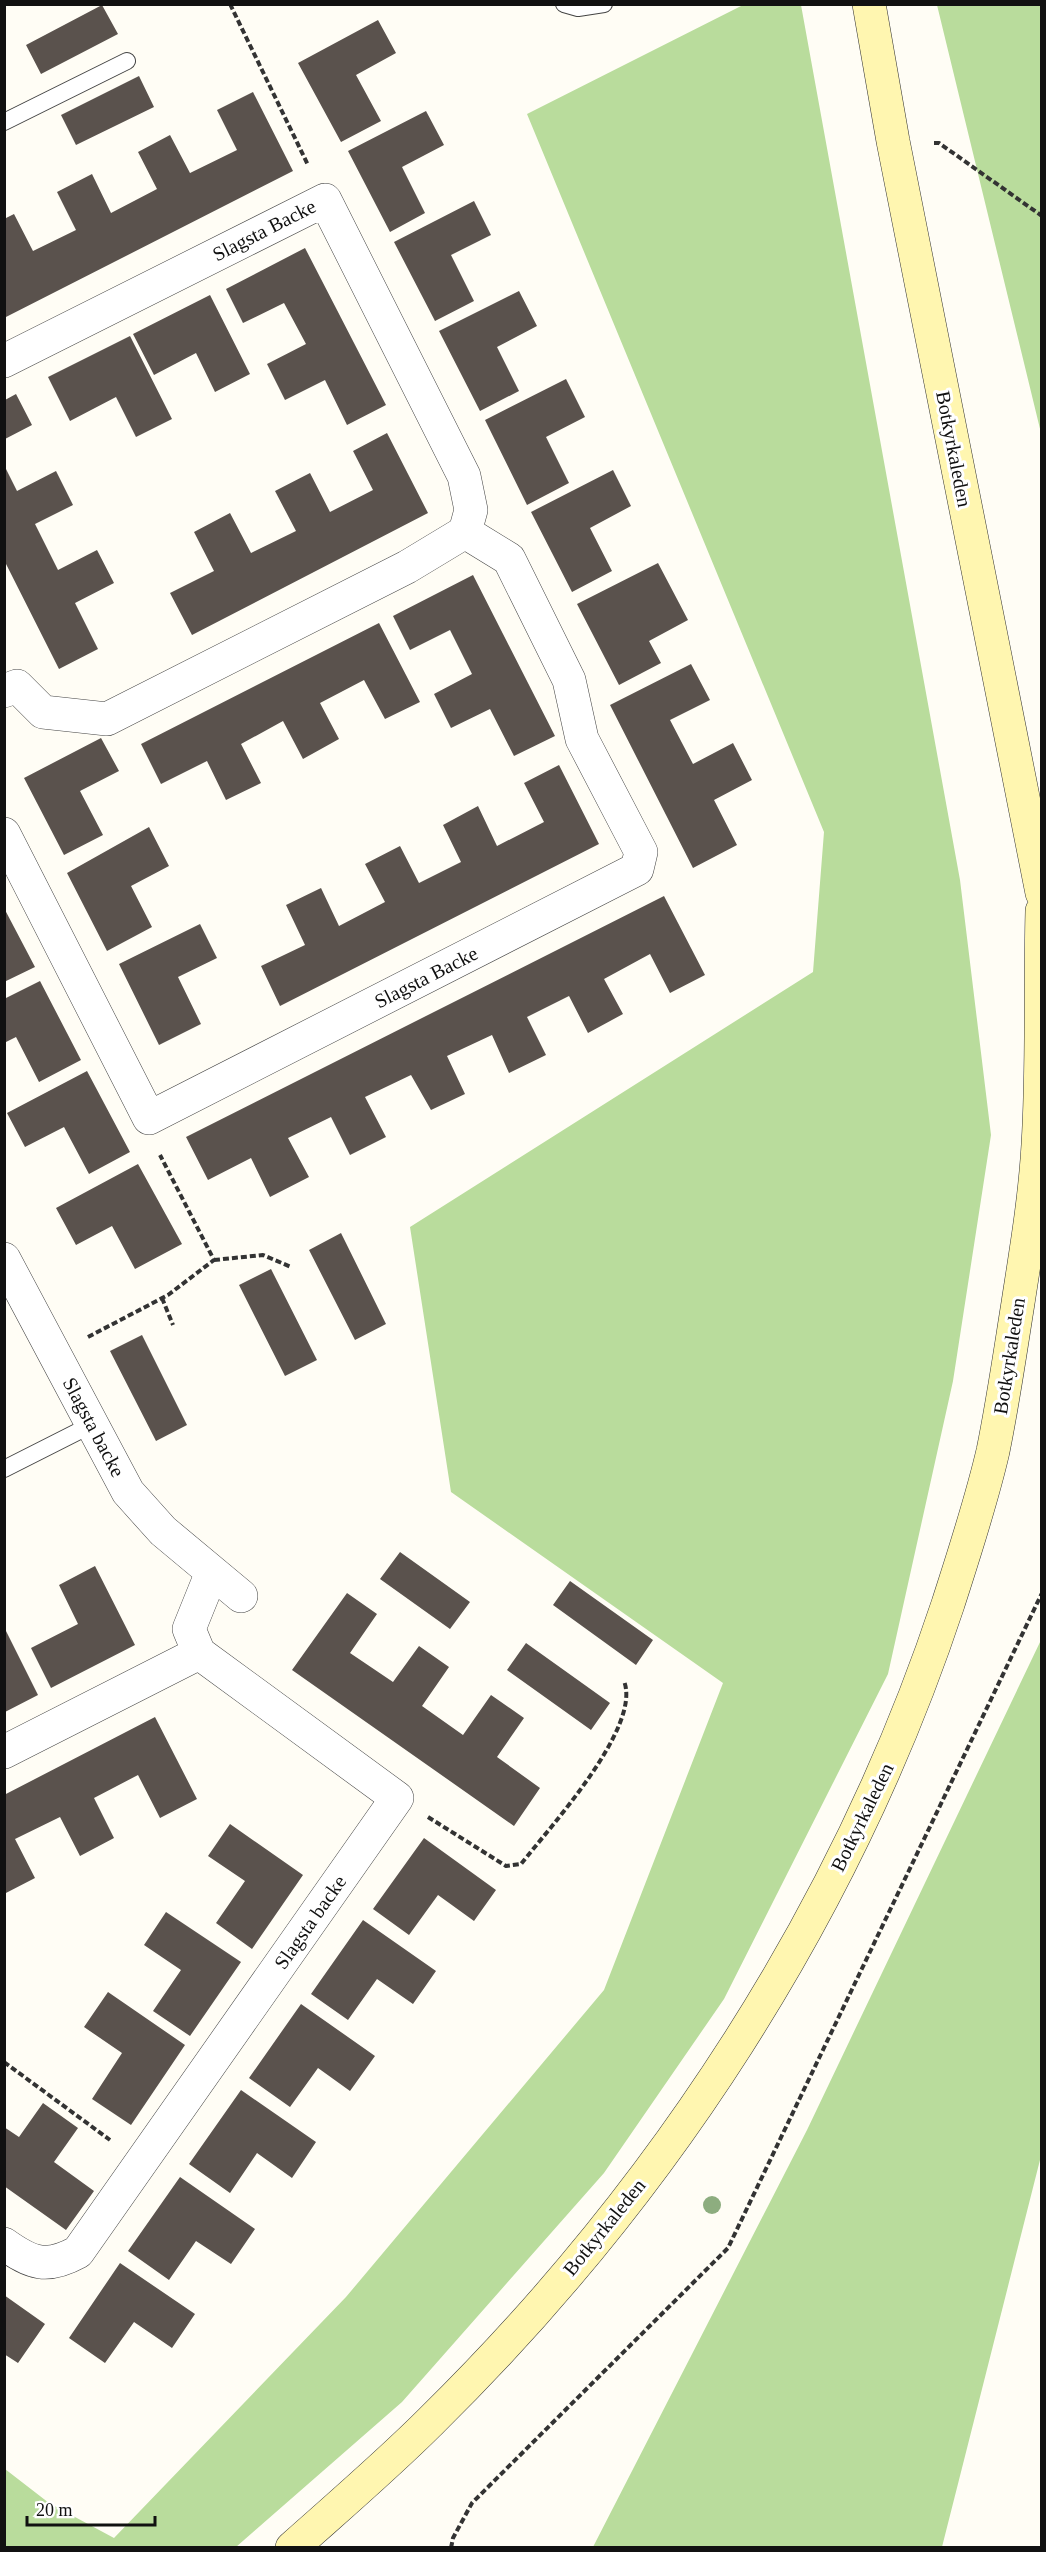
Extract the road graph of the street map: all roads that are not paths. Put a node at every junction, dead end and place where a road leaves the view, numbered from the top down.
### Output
1 (564, 4) edge
2 (604, 4) edge
3 (869, 4) edge
4 (127, 61) dead end
5 (4, 122) edge
6 (4, 361) edge
7 (465, 532) junction
8 (11, 688) edge
9 (4, 834) edge
10 (1041, 893) edge
11 (1041, 911) edge
12 (4, 1259) edge
13 (91, 1425) junction
14 (4, 1469) edge
15 (212, 1572) junction
16 (241, 1596) dead end
17 (199, 1653) junction
18 (4, 1752) edge
19 (4, 2244) edge
20 (292, 2547) edge

1 - 2 lane
3 - 10 main road, Botkyrkaleden
4 - 5 lane
6 - 7 street, Slagsta Backe
7 - 8 street
7 - 9 street, Slagsta Backe
11 - 20 main road, Botkyrkaleden
12 - 13 street, Slagsta backe
13 - 14 lane
13 - 15 street, Slagsta backe
15 - 16 street, Slagsta backe
15 - 17 street
17 - 18 street
17 - 19 street, Slagsta backe

